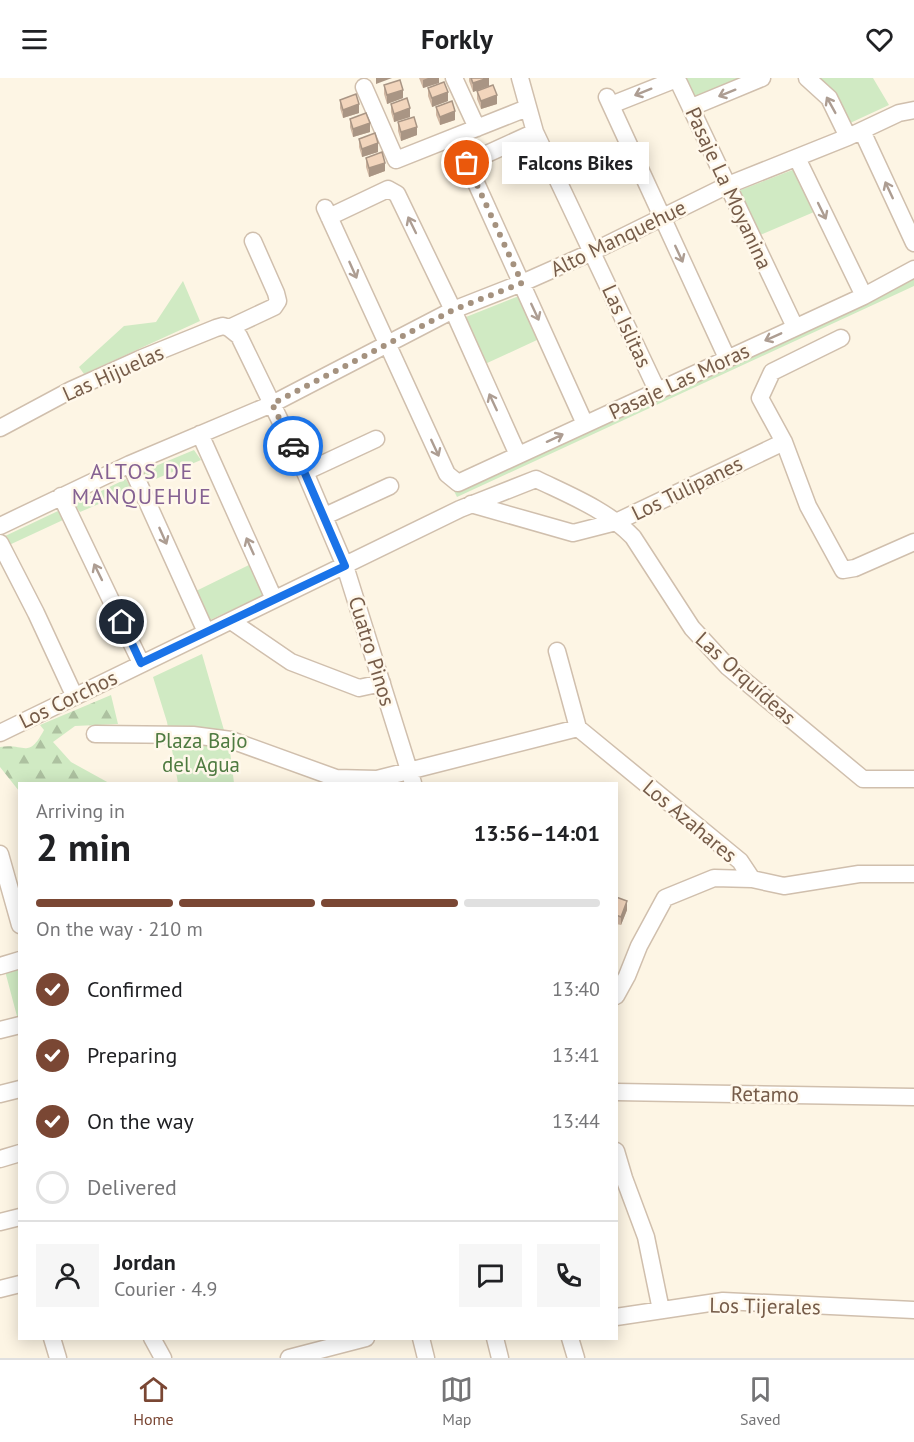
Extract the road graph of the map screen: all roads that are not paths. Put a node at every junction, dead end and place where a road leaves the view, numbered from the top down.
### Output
1 (453, 78) edge
2 (520, 78) edge
3 (762, 78) edge
4 (807, 78) edge
5 (364, 87) dead end
6 (692, 107) junction
7 (527, 108) junction
8 (914, 110) edge
9 (477, 128) junction
10 (535, 132) junction
11 (855, 134) junction
12 (797, 158) junction
13 (728, 186) junction
14 (661, 217) junction
15 (253, 241) dead end
16 (914, 243) edge
17 (592, 252) junction
18 (913, 270) edge
19 (522, 283) junction
20 (864, 296) junction
21 (453, 310) junction
22 (795, 327) junction
23 (229, 328) junction
24 (841, 338) dead end
25 (386, 344) junction
26 (727, 358) junction
27 (657, 390) junction
28 (272, 404) junction
29 (585, 424) junction
30 (0, 428) edge
31 (200, 434) junction
32 (376, 439) dead end
33 (784, 442) junction
34 (518, 454) junction
35 (130, 464) junction
36 (305, 472) junction
37 (390, 486) dead end
38 (61, 496) junction
39 (465, 506) junction
40 (324, 516) junction
41 (616, 522) junction
42 (0, 526) edge
43 (0, 543) edge
44 (914, 543) edge
45 (345, 566) junction
46 (274, 599) junction
47 (231, 621) junction
48 (206, 632) junction
49 (557, 651) dead end
50 (141, 663) junction
51 (382, 683) junction
52 (74, 695) junction
53 (578, 728) junction
54 (0, 733) edge
55 (95, 734) dead end
56 (411, 777) edge
57 (914, 779) edge
58 (0, 854) edge
59 (914, 874) edge
60 (752, 879) junction
61 (18, 914) edge
62 (18, 961) edge
63 (0, 966) edge
64 (618, 992) edge
65 (18, 1026) edge
66 (0, 1030) edge
67 (18, 1090) edge
68 (618, 1092) edge
69 (0, 1094) edge
70 (914, 1096) edge
71 (18, 1154) edge
72 (618, 1158) edge
73 (0, 1159) edge
74 (18, 1217) edge
75 (0, 1222) edge
76 (18, 1284) edge
77 (0, 1289) edge
78 (662, 1310) junction
79 (914, 1310) edge
80 (618, 1317) edge
81 (53, 1340) edge
82 (153, 1340) edge
83 (422, 1340) edge
84 (496, 1340) edge
85 (571, 1340) edge
86 (357, 1346) edge
87 (58, 1358) edge
88 (163, 1358) edge
89 (290, 1358) edge
90 (426, 1358) edge
91 (500, 1358) edge
92 (576, 1358) edge

1 - 9 street
2 - 7 street, Las Islitas
3 -> 6 street
11 -> 4 street
5 - 9 street
6 - 13 street, Pasaje La Moyanina
6 -> 14 street, Pasaje La Moyanina
7 - 9 street
7 - 10 street, Las Islitas
8 - 11 street, Alto Manquehue
10 - 17 street, Las Islitas
10 - 19 street
11 - 12 street, Alto Manquehue
16 -> 11 street
12 - 13 street, Alto Manquehue
12 -> 20 street
13 - 14 street, Alto Manquehue
13 - 22 street, Pasaje La Moyanina
14 - 17 street, Alto Manquehue
14 -> 26 street
15 - 23 street, Las Hijuelas
17 - 19 street, Alto Manquehue
17 - 27 street, Las Islitas
18 - 20 street, Pasaje Las Moras
19 - 21 street, Alto Manquehue
19 -> 29 street
20 - 22 street, Pasaje Las Moras
21 - 25 street, Alto Manquehue
21 -> 25 street
34 -> 21 street
22 -> 26 street, Pasaje Las Moras
23 - 28 street, Cuatro Pinos
23 - 30 street, Las Hijuelas
24 - 33 street
25 - 28 street, Alto Manquehue
25 -> 34 street, Pasaje Las Moras
26 - 27 street, Pasaje Las Moras
27 - 29 street, Pasaje Las Moras
28 - 31 street, Alto Manquehue
28 - 36 street, Cuatro Pinos
34 -> 29 street, Pasaje Las Moras
31 - 35 street, Alto Manquehue
46 -> 31 street
32 - 36 street
33 - 41 street, Los Tulipanes
33 - 44 street
35 - 38 street, Alto Manquehue
35 -> 48 street
36 - 40 street, Cuatro Pinos
37 - 40 street
38 - 42 street, Alto Manquehue
50 -> 38 street
39 - 41 street
39 - 41 street, Los Tulipanes
39 - 45 street, Los Corchos
40 - 45 street, Cuatro Pinos
41 - 57 street, Las Orquídeas
43 - 52 street
45 - 46 street, Los Corchos
45 - 51 street, Cuatro Pinos
46 - 47 street, Los Corchos
47 - 48 street, Los Corchos
47 - 51 street
48 - 50 street, Los Corchos
49 - 53 street
50 - 52 street, Los Corchos
51 - 56 street, Cuatro Pinos
52 - 54 street, Los Corchos
53 - 56 street
53 - 60 street, Los Azahares
55 - 56 street
58 - 61 street
59 - 60 street, Los Azahares
60 - 64 street
62 - 63 street
65 - 66 street
67 - 69 street
68 - 70 street, Retamo
71 - 73 street
72 - 78 street
74 - 75 street
76 - 77 street
78 - 79 street, Los Tijerales
78 - 80 street, Los Tijerales
81 - 87 street
82 - 88 street
83 - 90 street
84 - 91 street
85 - 92 street
86 - 89 street

